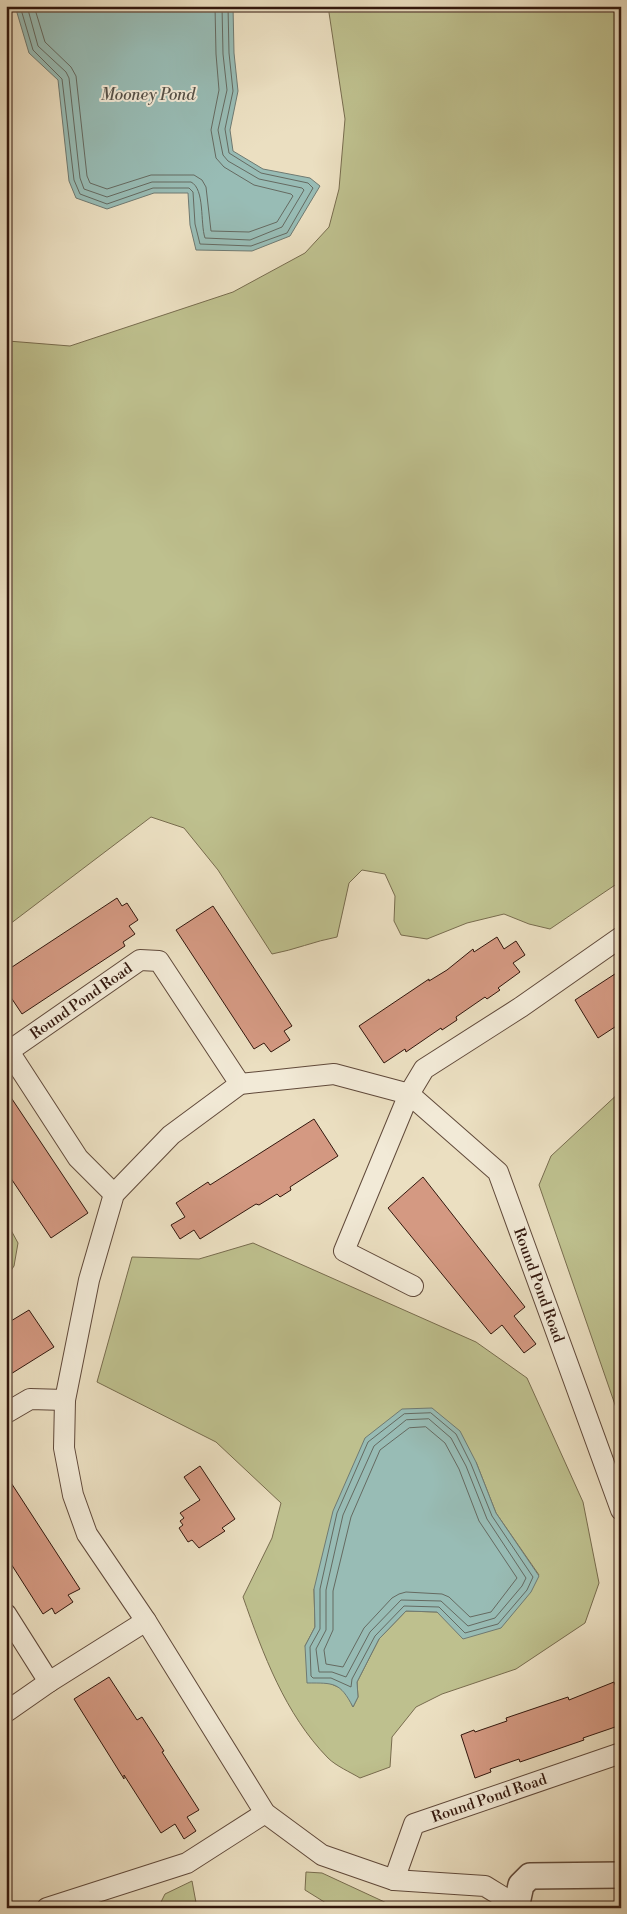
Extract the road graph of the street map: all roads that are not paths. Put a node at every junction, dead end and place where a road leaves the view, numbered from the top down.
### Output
1 (621, 937) edge
2 (7, 1049) edge
3 (240, 1084) junction
4 (409, 1094) junction
5 (114, 1194) junction
6 (413, 1286) dead end
7 (65, 1400) junction
8 (6, 1413) edge
9 (621, 1510) edge
10 (6, 1614) edge
11 (146, 1622) junction
12 (49, 1682) junction
13 (6, 1712) edge
14 (621, 1753) edge
15 (265, 1813) junction
16 (621, 1875) edge
17 (394, 1880) junction
18 (516, 1906) edge
19 (47, 1908) edge

1 - 4 street
2 - 3 street, Round Pond Road
2 - 5 street, Round Pond Road
3 - 4 street, Round Pond Road
3 - 5 street
4 - 6 street
4 - 9 street, Round Pond Road
5 - 7 street
7 - 8 street
7 - 11 street
10 - 12 street
11 - 12 street
11 - 15 street
12 - 13 street
14 - 17 street, Round Pond Road
15 - 17 street
15 - 19 street
16 - 18 street
17 - 18 street

